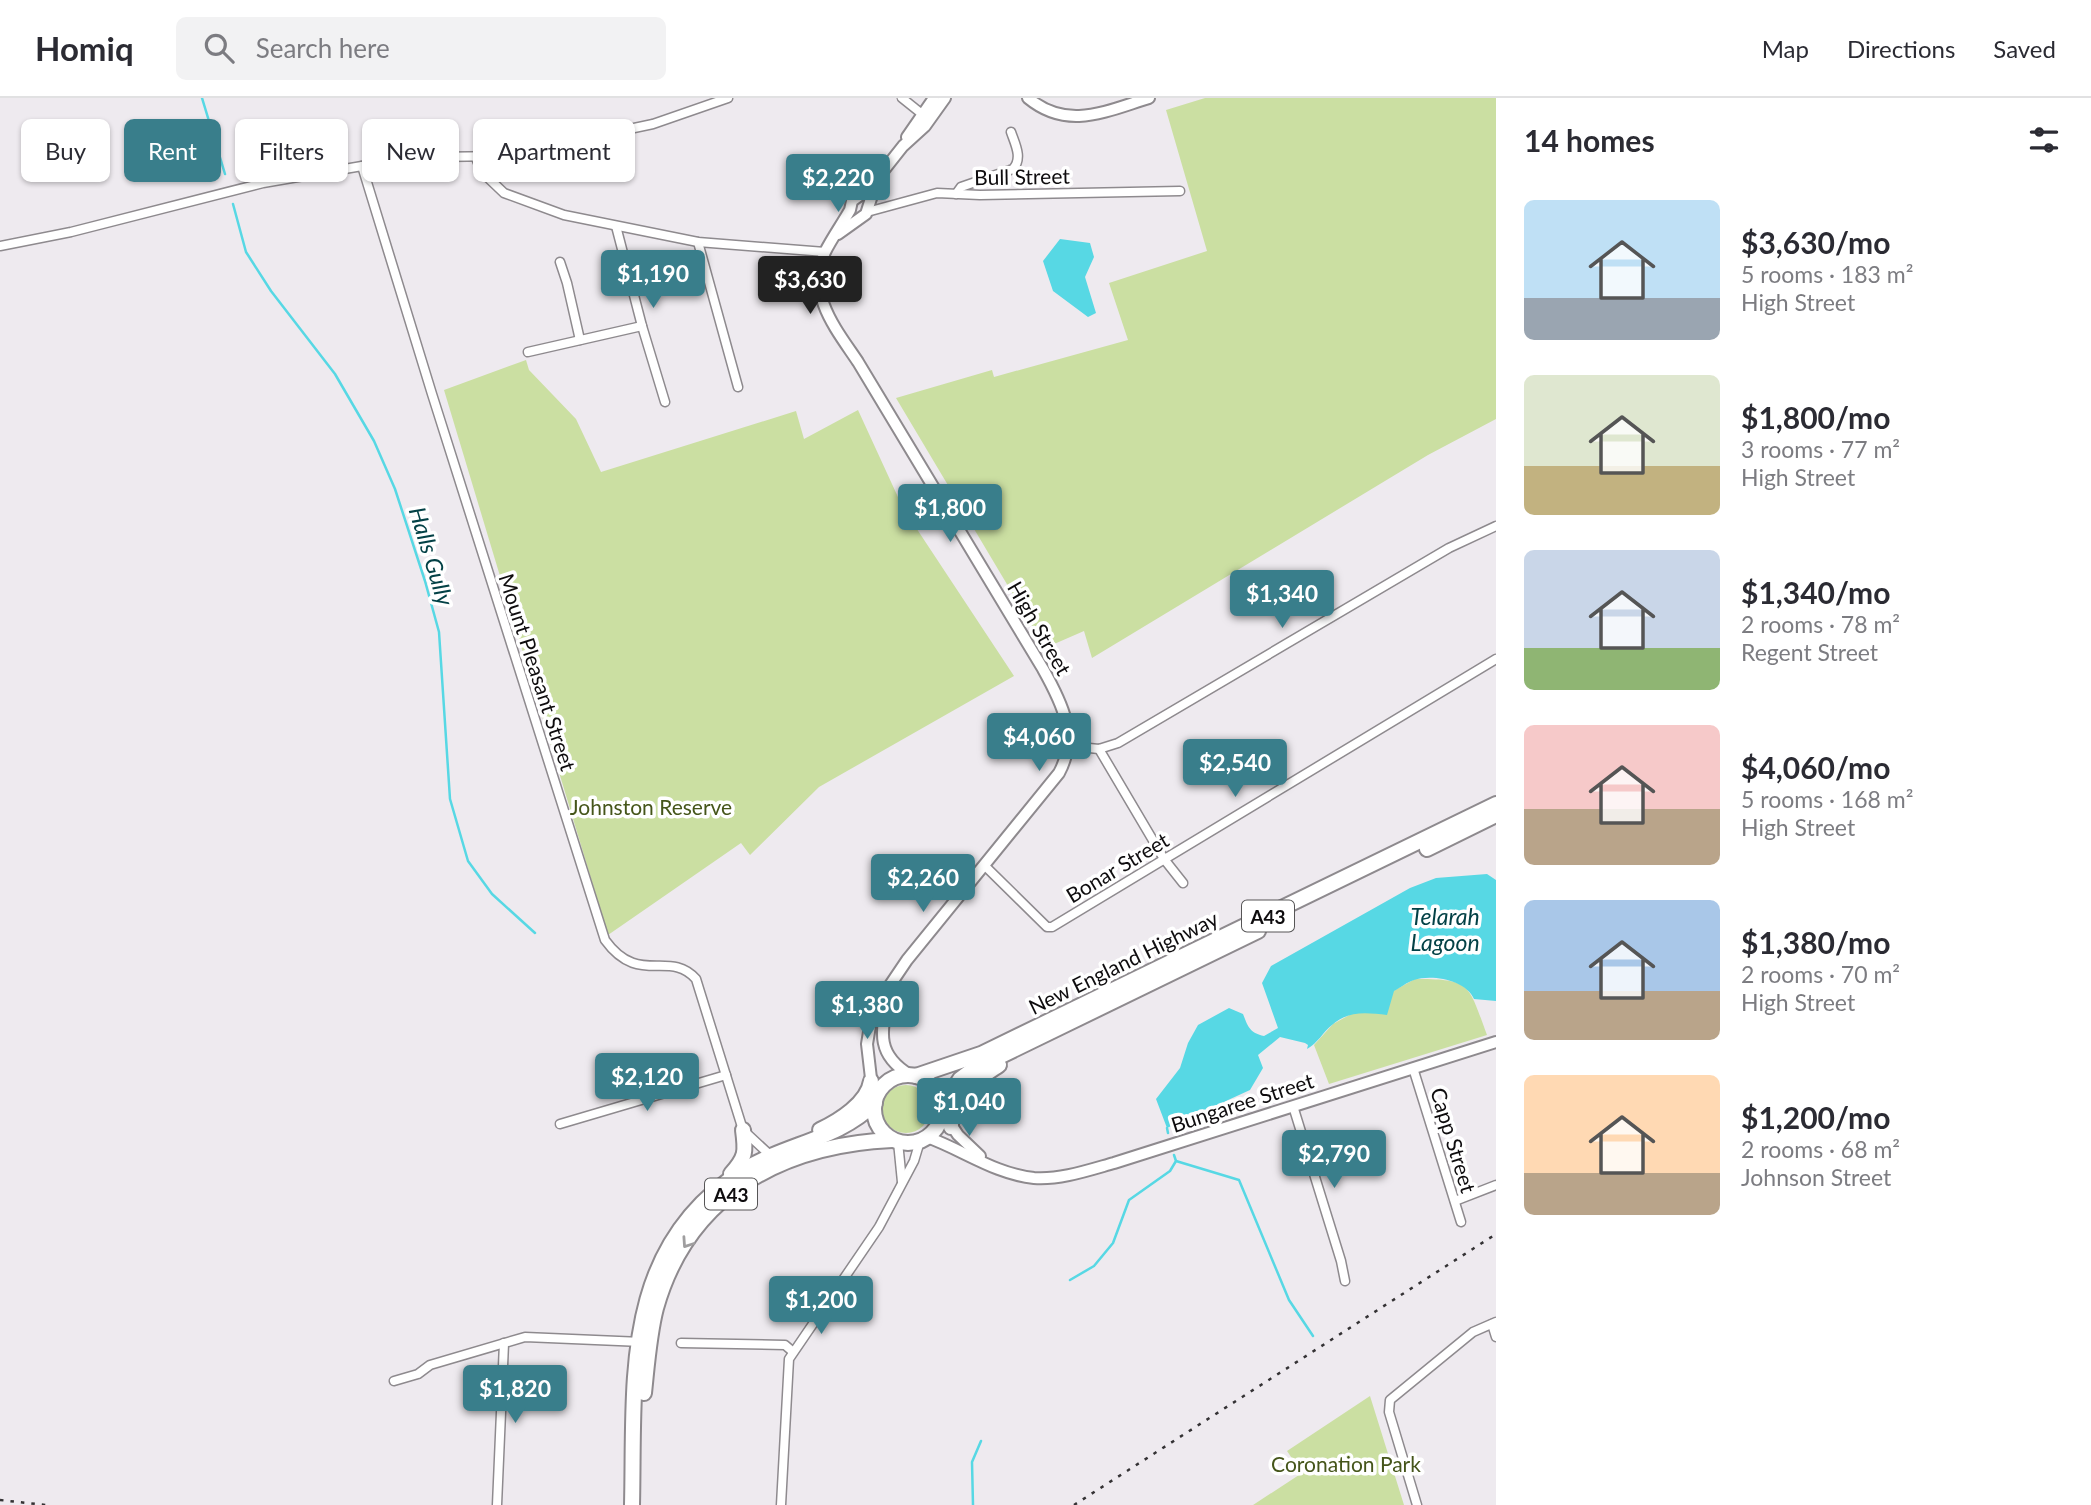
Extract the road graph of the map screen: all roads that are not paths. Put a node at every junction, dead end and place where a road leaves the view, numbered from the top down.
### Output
1 (728, 98) edge
2 (902, 98) edge
3 (934, 98) edge
4 (945, 98) edge
5 (1028, 98) edge
6 (1035, 98) edge
7 (1149, 98) edge
8 (926, 117) junction
9 (1067, 117) junction
10 (635, 128) edge
11 (1011, 132) dead end
12 (362, 166) edge
13 (367, 182) edge
14 (492, 182) edge
15 (1180, 191) dead end
16 (957, 194) junction
17 (864, 208) junction
18 (616, 226) junction
19 (833, 238) junction
20 (698, 242) junction
21 (0, 246) edge
22 (825, 252) junction
23 (559, 262) dead end
24 (642, 326) junction
25 (580, 340) junction
26 (528, 352) dead end
27 (738, 387) dead end
28 (665, 402) dead end
29 (1496, 526) edge
30 (1496, 659) edge
31 (1069, 746) junction
32 (1099, 749) junction
33 (1496, 804) edge
34 (1496, 815) edge
35 (1164, 859) junction
36 (984, 865) junction
37 (1184, 883) dead end
38 (892, 984) junction
39 (1044, 1035) junction
40 (1496, 1042) edge
41 (1413, 1068) junction
42 (726, 1075) junction
43 (913, 1075) junction
44 (871, 1081) junction
45 (875, 1100) junction
46 (1293, 1106) junction
47 (942, 1109) junction
48 (560, 1124) dead end
49 (951, 1127) junction
50 (743, 1130) junction
51 (924, 1139) junction
52 (895, 1141) junction
53 (789, 1149) junction
54 (771, 1156) junction
55 (998, 1169) junction
56 (902, 1182) junction
57 (1496, 1185) edge
58 (716, 1190) junction
59 (1455, 1201) junction
60 (1461, 1222) dead end
61 (1345, 1281) dead end
62 (1494, 1323) edge
63 (1496, 1337) edge
64 (644, 1342) junction
65 (505, 1343) junction
66 (681, 1343) dead end
67 (792, 1351) junction
68 (394, 1381) dead end
69 (497, 1505) edge
70 (632, 1505) edge
71 (640, 1505) edge
72 (781, 1505) edge
73 (1417, 1505) edge

1 - 10 street
2 - 8 street
3 - 8 main road
4 - 8 main road
5 - 9 main road
6 - 9 main road
7 - 9 main road
8 - 17 main road
11 - 16 street
12 - 21 street
13 - 42 street, Mount Pleasant Street
14 - 18 street
15 - 16 street, Bull Street
16 - 17 street, Bull Street
17 - 19 main road, High Street
17 - 19 main road, High Street
18 - 20 street
18 - 24 street
19 - 22 main road, High Street
20 - 22 street
20 - 27 street
22 - 31 main road, High Street
23 - 25 street
24 - 25 street
24 - 28 street
25 - 26 street
29 - 32 street
30 - 35 street, Bonar Street
31 - 32 street
31 - 36 main road
32 - 35 street
33 - 43 highway, New England Highway / A43
34 - 39 highway, New England Highway / A43
35 - 36 street, Bonar Street
35 - 37 street
36 - 38 main road
38 - 43 main road
38 - 44 main road
39 - 47 highway, New England Highway / A43
39 - 49 highway
40 - 41 main road, Bungaree Street
41 - 46 main road, Bungaree Street
41 - 59 street, Capp Street
42 - 48 street
42 - 50 street, Mount Pleasant Street
43 - 45 highway, A43
43 - 47 highway
44 - 45 main road
44 - 53 highway
45 - 52 highway
45 - 53 highway, A43
46 - 55 main road, Bungaree Street
46 - 61 street
47 - 49 main road, Bungaree Street
47 - 51 highway, A43
49 - 55 main road, Bungaree Street
50 - 54 street, Mount Pleasant Street
50 - 58 highway
51 - 52 highway, A43
51 - 55 main road, Bungaree Street
51 - 56 street
52 - 56 street
52 -> 64 highway, A43
53 - 54 highway, A43
54 - 58 highway, A43
56 - 67 street
57 - 59 street
58 - 64 highway, A43
59 - 60 street, Capp Street
62 - 63 street
62 - 73 street
64 - 65 street
64 - 70 highway, A43
64 - 71 highway, A43
65 - 68 street
65 - 69 street
66 - 67 street
67 - 72 street

